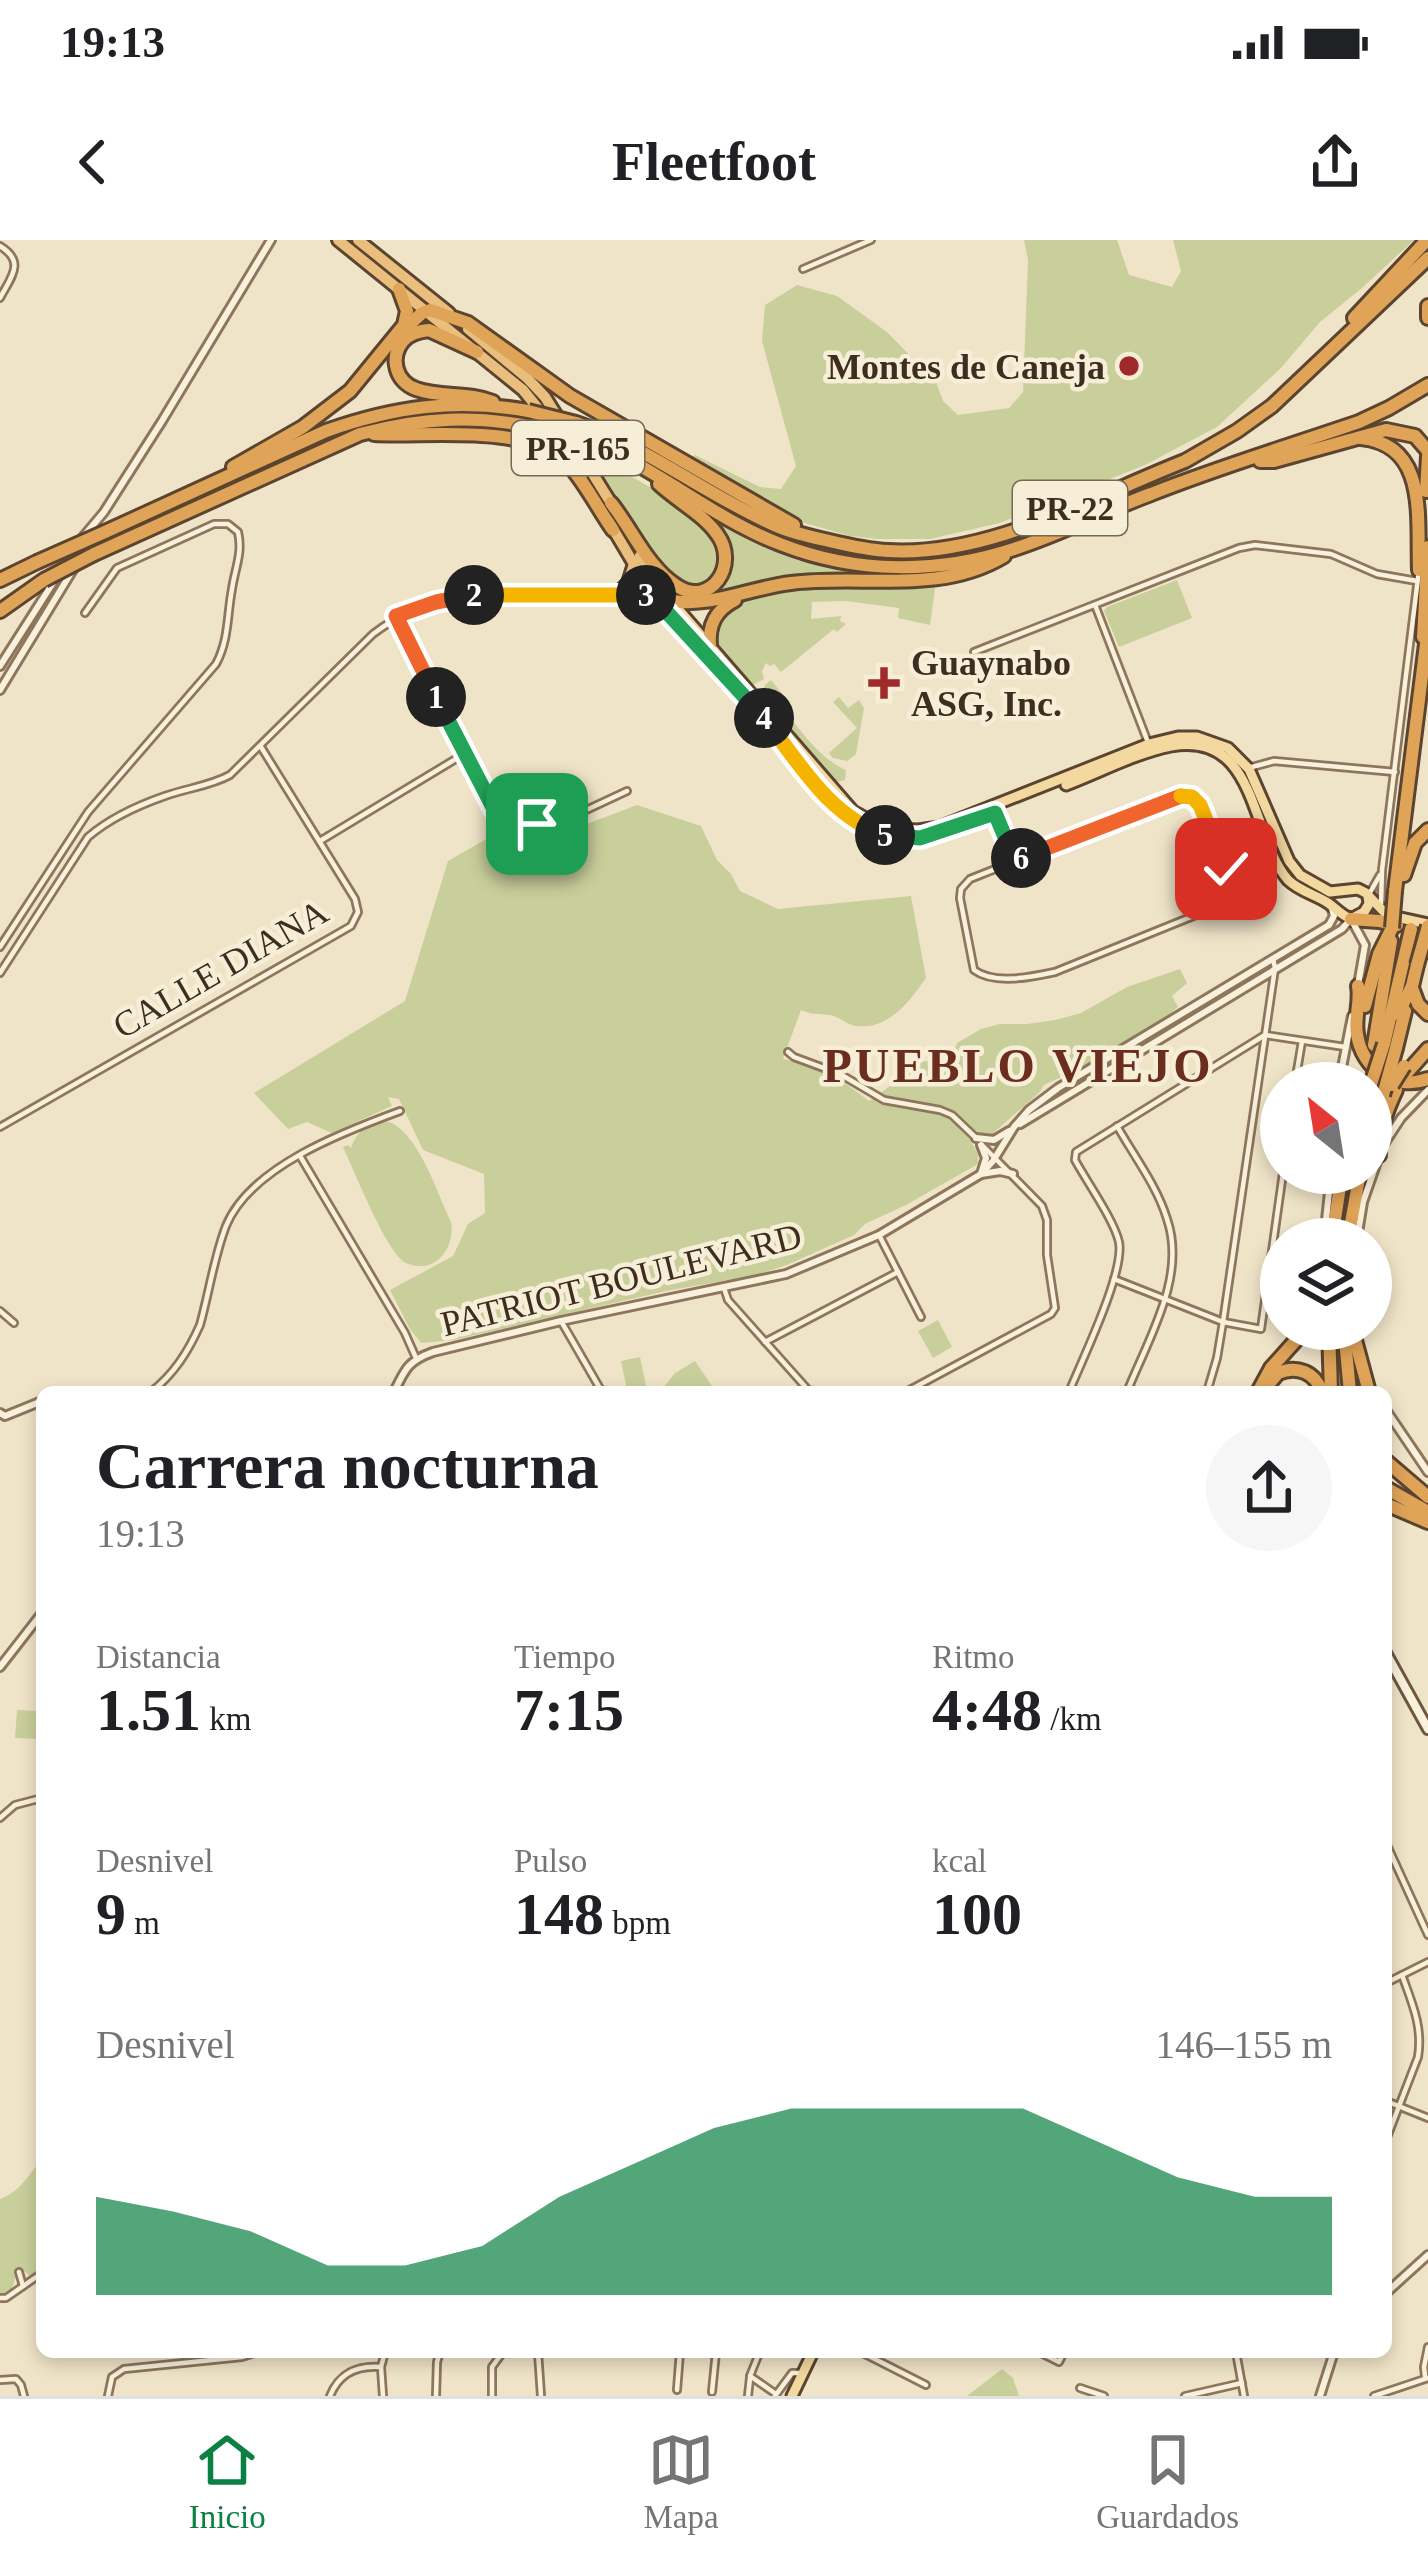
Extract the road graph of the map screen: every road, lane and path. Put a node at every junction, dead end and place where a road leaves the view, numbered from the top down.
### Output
1 (271, 240) edge
2 (338, 240) edge
3 (358, 240) edge
4 (872, 240) edge
5 (1427, 240) edge
6 (0, 246) edge
7 (1428, 258) edge
8 (802, 269) dead end
9 (399, 290) junction
10 (0, 298) edge
11 (1428, 306) edge
12 (426, 311) junction
13 (456, 319) junction
14 (1428, 319) edge
15 (398, 335) junction
16 (477, 352) junction
17 (1428, 385) edge
18 (1294, 386) junction
19 (506, 407) junction
20 (360, 434) junction
21 (1354, 437) junction
22 (1428, 453) edge
23 (1240, 463) junction
24 (646, 471) junction
25 (205, 486) junction
26 (611, 503) junction
27 (104, 512) junction
28 (614, 530) junction
29 (821, 540) junction
30 (1428, 547) edge
31 (1016, 549) junction
32 (633, 564) junction
33 (1418, 576) junction
34 (0, 580) edge
35 (44, 580) junction
36 (618, 593) junction
37 (747, 593) junction
38 (652, 596) junction
39 (0, 598) edge
40 (1428, 598) edge
41 (671, 601) junction
42 (1095, 605) junction
43 (0, 610) edge
44 (85, 613) dead end
45 (396, 616) junction
46 (1428, 628) edge
47 (710, 646) junction
48 (1424, 650) junction
49 (974, 652) dead end
50 (0, 666) edge
51 (0, 690) edge
52 (261, 746) junction
53 (1151, 748) junction
54 (465, 753) junction
55 (1244, 772) junction
56 (1395, 772) junction
57 (627, 791) dead end
58 (994, 810) junction
59 (1428, 830) edge
60 (1265, 833) junction
61 (320, 841) junction
62 (1219, 850) junction
63 (1405, 855) junction
64 (1015, 861) junction
65 (1382, 871) junction
66 (1368, 896) junction
67 (1331, 905) junction
68 (1351, 919) junction
69 (1390, 921) junction
70 (1428, 928) edge
71 (1412, 929) junction
72 (0, 946) edge
73 (1274, 964) junction
74 (0, 973) edge
75 (1358, 986) junction
76 (1412, 986) junction
77 (1428, 1014) edge
78 (1265, 1035) junction
79 (1302, 1041) junction
80 (1345, 1047) junction
81 (1381, 1047) junction
82 (1428, 1047) edge
83 (788, 1052) dead end
84 (1298, 1062) edge
85 (1342, 1062) edge
86 (1380, 1062) edge
87 (1380, 1062) edge
88 (1428, 1079) edge
89 (1392, 1080) edge
90 (1428, 1090) edge
91 (400, 1112) dead end
92 (1014, 1126) junction
93 (1117, 1126) junction
94 (0, 1127) edge
95 (1392, 1129) edge
96 (979, 1141) junction
97 (300, 1156) junction
98 (995, 1157) junction
99 (981, 1174) junction
100 (1012, 1174) junction
101 (1280, 1194) edge
102 (879, 1235) junction
103 (898, 1272) junction
104 (1114, 1279) junction
105 (724, 1288) junction
106 (1165, 1299) junction
107 (0, 1311) edge
108 (921, 1317) dead end
109 (561, 1321) junction
110 (1223, 1322) junction
111 (14, 1323) dead end
112 (765, 1342) junction
113 (1279, 1350) edge
114 (1287, 1350) edge
115 (1340, 1350) edge
116 (1346, 1350) edge
117 (1354, 1350) edge
118 (416, 1358) junction
119 (157, 1386) edge
120 (397, 1386) edge
121 (599, 1386) edge
122 (805, 1386) edge
123 (917, 1386) edge
124 (1071, 1386) edge
125 (1129, 1386) edge
126 (1209, 1386) edge
127 (1260, 1386) edge
128 (1262, 1386) edge
129 (1265, 1386) edge
130 (1324, 1386) edge
131 (1332, 1386) edge
132 (1349, 1386) edge
133 (1370, 1386) edge
134 (36, 1403) edge
135 (2, 1416) edge
136 (1392, 1419) edge
137 (1392, 1467) edge
138 (1428, 1472) edge
139 (1392, 1485) edge
140 (1392, 1487) edge
141 (1428, 1495) edge
142 (1392, 1507) edge
143 (1428, 1512) edge
144 (1428, 1522) edge
145 (36, 1621) edge
146 (1392, 1664) edge
147 (0, 1667) edge
148 (1428, 1729) edge
149 (36, 1800) edge
150 (0, 1818) edge
151 (1392, 1856) edge
152 (1428, 1935) edge
153 (1428, 1962) edge
154 (1402, 1975) junction
155 (1392, 1980) edge
156 (1392, 2104) edge
157 (1399, 2107) junction
158 (1428, 2118) edge
159 (1392, 2125) edge
160 (1428, 2255) edge
161 (19, 2272) dead end
162 (36, 2277) edge
163 (23, 2286) junction
164 (1392, 2288) edge
165 (0, 2298) edge
166 (1428, 2347) edge
167 (150, 2358) edge
168 (206, 2358) edge
169 (383, 2358) edge
170 (438, 2358) edge
171 (497, 2358) edge
172 (538, 2358) edge
173 (680, 2358) edge
174 (715, 2358) edge
175 (757, 2358) edge
176 (810, 2358) edge
177 (873, 2358) edge
178 (1237, 2358) edge
179 (1332, 2358) edge
180 (151, 2367) junction
181 (381, 2367) junction
182 (802, 2374) junction
183 (750, 2376) junction
184 (1427, 2378) edge
185 (0, 2380) edge
186 (1242, 2383) junction
187 (926, 2385) dead end
188 (1080, 2388) dead end
189 (677, 2390) dead end
190 (712, 2392) dead end
191 (775, 2395) edge
192 (24, 2396) edge
193 (108, 2396) edge
194 (330, 2396) edge
195 (383, 2396) edge
196 (436, 2396) edge
197 (492, 2396) edge
198 (541, 2396) edge
199 (748, 2396) edge
200 (792, 2396) edge
201 (1104, 2396) edge
202 (1185, 2396) edge
203 (1244, 2396) edge
204 (1320, 2396) edge
205 (1375, 2396) edge

1 - 27 street
2 - 9 highway, PR-165
3 - 13 highway, PR-165
4 - 8 street
5 - 18 highway
6 - 10 street
7 - 18 highway, PR-22
9 - 12 highway, PR-165
9 - 15 highway
11 - 14 highway
12 - 13 highway
12 - 15 highway
12 - 16 highway, PR-165
13 - 26 highway, PR-165
13 - 29 highway
15 - 25 highway
16 - 19 highway
16 - 28 highway, PR-165
17 - 23 highway, PR-22
18 - 29 highway, PR-22
19 - 25 highway, PR-22
19 - 29 highway, PR-22, bridge
20 - 24 highway, PR-22, bridge
20 - 28 highway
20 - 35 highway, PR-22, bridge
21 - 22 highway
21 - 23 highway
21 - 33 highway
22 - 33 highway
23 - 31 highway, PR-22
24 - 26 highway
24 - 31 highway, PR-22
25 - 34 highway, PR-22, bridge
26 - 41 highway, PR-165
27 - 50 street
27 - 51 street
28 - 32 highway, PR-165
30 - 48 highway
31 - 37 highway
32 - 36 highway
32 - 38 highway, PR-165
33 - 42 street
33 - 56 street
35 - 39 highway, PR-22
35 - 43 highway, PR-22
36 - 38 street
36 - 45 street
37 - 41 highway
37 - 47 highway
38 - 41 highway
38 - 58 main road, PR-165
40 - 48 highway
41 - 47 main road, PR-165
42 - 49 street
42 - 53 street
44 - 72 street
45 - 52 street
45 - 54 street
46 - 48 highway
47 - 58 main road, PR-165
48 - 63 highway
52 - 61 street, CALLE DIANA
52 - 74 street
53 - 55 main road, PR-165
53 - 58 main road, PR-165
54 - 57 street
54 - 61 street
55 - 56 street
55 - 60 main road
55 - 66 main road
56 - 65 street
58 - 64 street
59 - 63 highway
60 - 62 street
60 - 67 main road
61 - 94 street, CALLE DIANA
62 - 64 street
62 - 64 street
63 - 69 highway, bridge
65 - 66 street
65 - 69 street
66 - 68 main road
66 - 69 main road
67 - 68 main road
67 - 73 street
68 - 71 highway
68 - 73 street
68 - 75 street
69 - 70 main road
69 - 81 highway
70 - 71 highway
70 - 76 highway, bridge
71 - 81 highway
73 - 78 street
73 - 92 street
75 - 80 street
75 - 81 highway
76 - 77 highway
76 - 81 highway
78 - 79 street
78 - 93 street
78 - 110 street
79 - 80 street
79 - 84 street
80 - 85 street
81 - 86 highway, bridge
81 - 87 highway, bridge
81 - 88 highway
82 - 89 highway, bridge
83 - 96 street
90 - 95 street
91 - 97 street
92 - 96 street
92 - 98 street, PATRIOT BOULEVARD
93 - 104 street
93 - 106 street
96 - 98 street
96 - 99 street
97 - 118 street
97 - 119 street
98 - 99 street, PATRIOT BOULEVARD
98 - 100 street
99 - 100 street
99 - 102 street, PATRIOT BOULEVARD
100 - 123 street
101 - 110 street
102 - 103 street
102 - 105 street, PATRIOT BOULEVARD
103 - 108 street
103 - 112 street
104 - 106 street
104 - 124 street
105 - 109 street, PATRIOT BOULEVARD
105 - 112 street
106 - 110 street
106 - 125 street
107 - 111 street
109 - 118 street, PATRIOT BOULEVARD
109 - 121 street
110 - 126 street
112 - 122 street
113 - 127 highway
114 - 128 highway
115 - 131 highway
116 - 132 highway
117 - 133 highway
118 - 120 street, PATRIOT BOULEVARD
129 - 130 highway
134 - 135 street
136 - 138 street
137 - 141 highway
139 - 141 highway
140 - 143 highway
142 - 144 highway
145 - 147 street
146 - 148 main road
149 - 150 street
151 - 152 street
153 - 154 street
154 - 155 street
154 - 157 street
156 - 157 street
157 - 158 street
157 - 159 street
160 - 164 street
161 - 163 street
162 - 163 street
163 - 165 street
166 - 184 street
167 - 180 street
168 - 180 street
169 - 181 street
170 - 196 street
171 - 197 street
172 - 198 street
173 - 189 street
174 - 190 street
175 - 183 street
176 - 182 main road
177 - 187 street
178 - 186 street
179 - 204 street
180 - 193 street
181 - 194 street
181 - 195 street
182 - 191 street
182 - 200 main road
183 - 191 street
183 - 199 street
184 - 205 street
185 - 192 street
186 - 202 street
186 - 203 street
188 - 201 street

